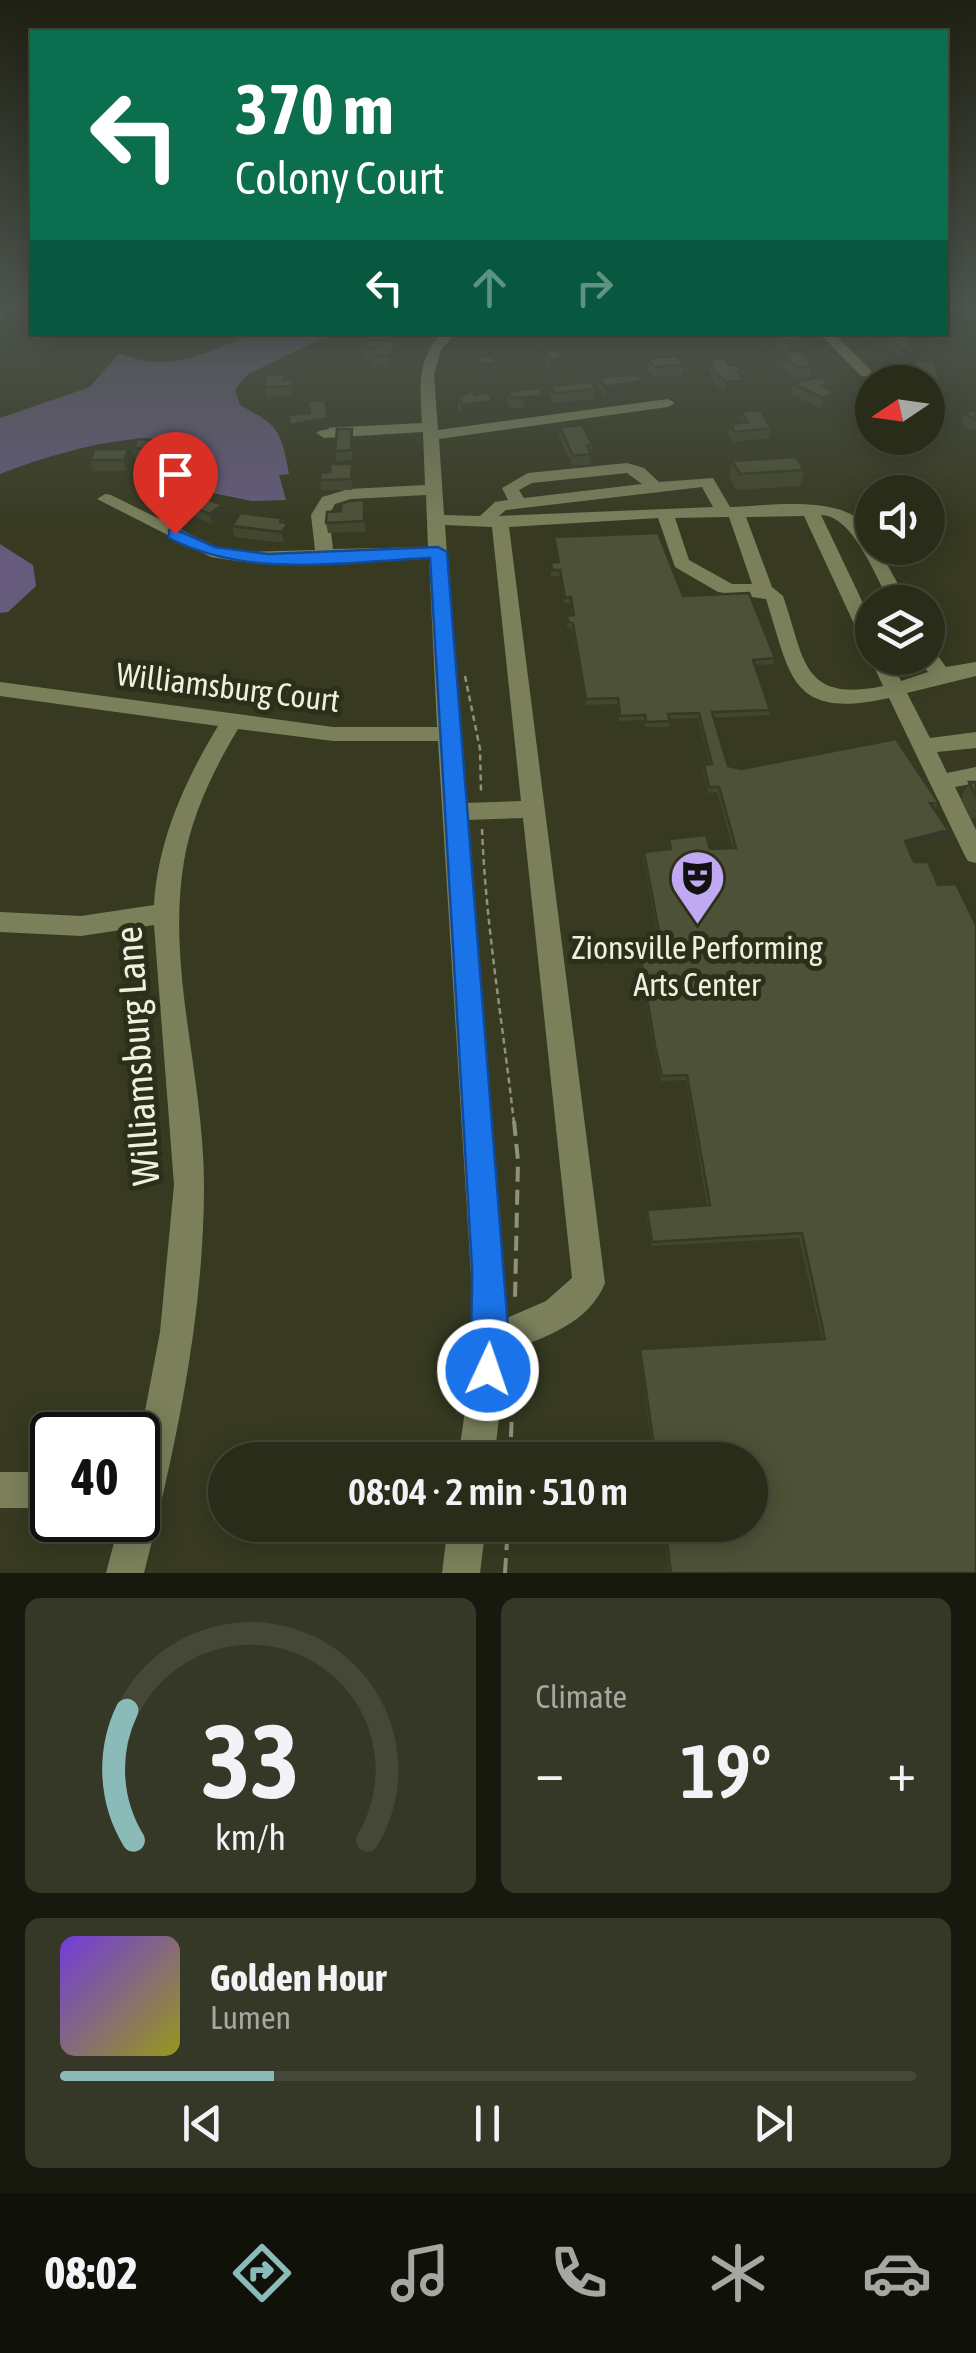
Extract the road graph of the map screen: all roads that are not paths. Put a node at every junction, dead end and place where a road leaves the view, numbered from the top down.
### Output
1 (428, 383) edge
2 (668, 403) dead end
3 (432, 431) junction
4 (324, 434) dead end
5 (435, 490) junction
6 (105, 499) dead end
7 (810, 510) junction
8 (730, 512) junction
9 (665, 513) junction
10 (501, 515) junction
11 (436, 520) junction
12 (438, 552) junction
13 (325, 557) junction
14 (890, 585) edge
15 (763, 588) junction
16 (855, 606) edge
17 (976, 669) edge
18 (945, 674) edge
19 (888, 675) edge
20 (941, 675) edge
21 (0, 689) edge
22 (896, 690) junction
23 (232, 721) junction
24 (448, 734) junction
25 (976, 740) edge
26 (924, 746) junction
27 (976, 775) edge
28 (941, 782) junction
29 (535, 809) junction
30 (454, 812) junction
31 (976, 854) edge
32 (167, 913) junction
33 (0, 922) edge
34 (503, 1336) junction
35 (159, 1412) edge
36 (480, 1442) edge
37 (0, 1490) edge
38 (30, 1490) edge
39 (131, 1542) edge
40 (465, 1542) edge
41 (125, 1573) edge
42 (461, 1573) edge

1 - 3 street
2 - 3 street
3 - 4 street
3 - 5 street
5 - 11 street
5 - 13 street
6 - 13 street
7 - 8 street
7 - 14 street
7 - 16 street
8 - 9 street
8 - 10 street
8 - 15 street
9 - 10 street
9 - 15 street
10 - 11 street
10 - 29 street
11 - 12 street
12 - 13 street
12 - 24 street
15 - 22 street
17 - 18 street
19 - 22 street
20 - 22 street
21 - 23 street, Williamsburg Court
22 - 26 street
23 - 24 street, Williamsburg Court
23 - 32 street, Williamsburg Lane
24 - 30 street
25 - 26 street
26 - 28 street
27 - 28 street
28 - 31 street
29 - 30 street
29 - 34 street
30 - 34 street
32 - 33 street
32 - 35 street, Williamsburg Lane
34 - 36 street
37 - 38 street
39 - 41 street, Williamsburg Lane
40 - 42 street

